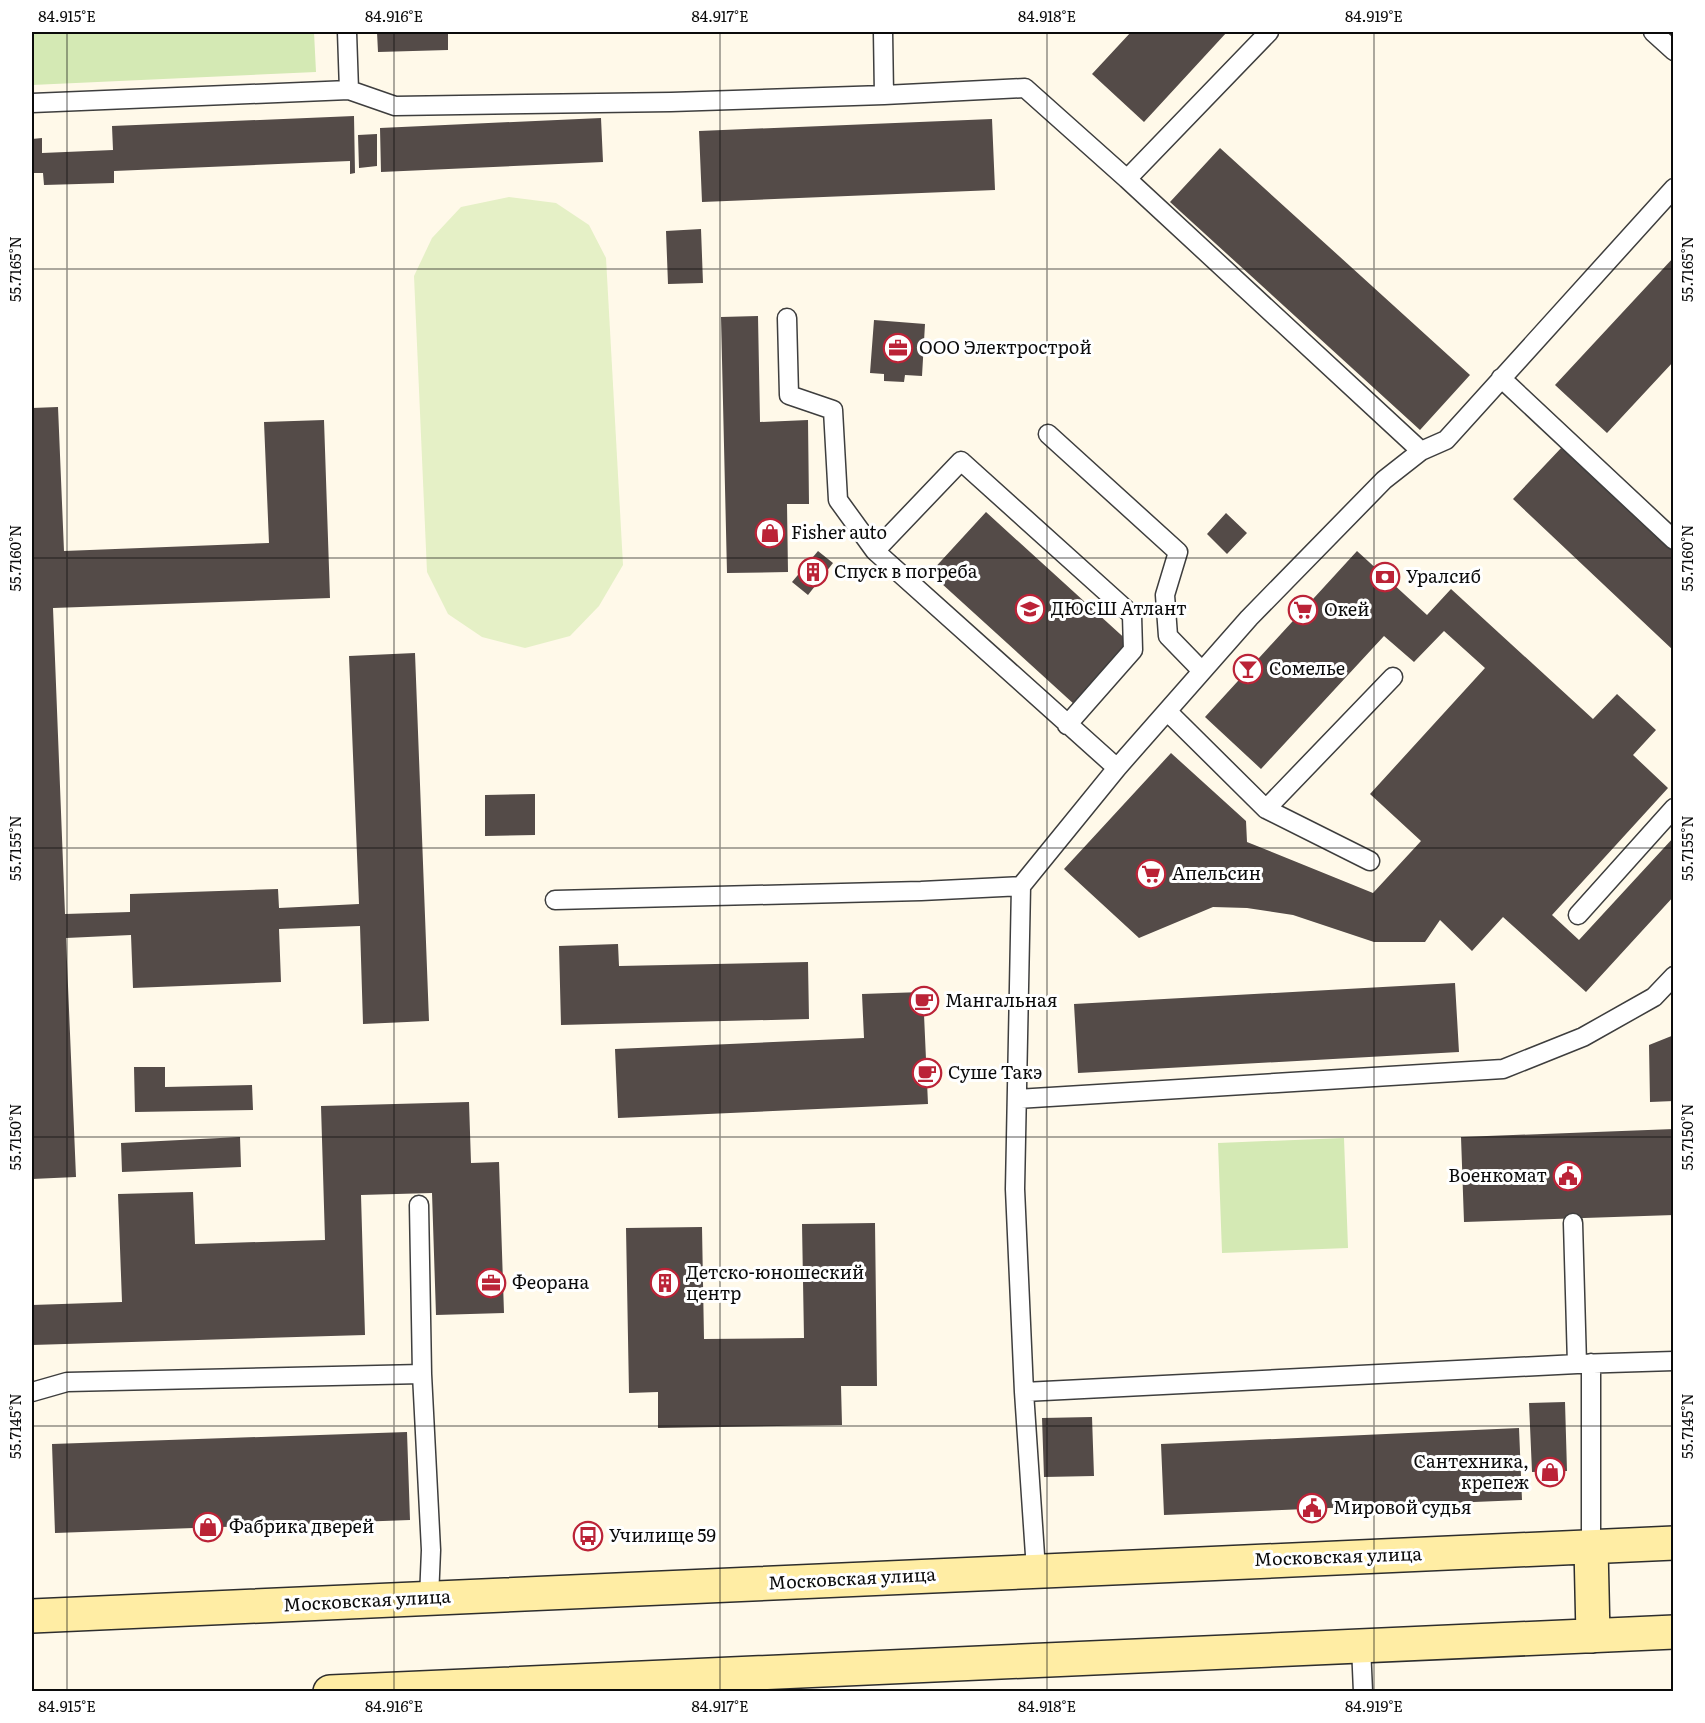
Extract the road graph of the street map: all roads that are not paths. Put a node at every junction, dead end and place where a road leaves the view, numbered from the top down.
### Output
1 (347, 32) edge
2 (883, 32) edge
3 (1269, 32) edge
4 (1653, 32) edge
5 (1674, 51) edge
6 (349, 90) junction
7 (884, 95) junction
8 (32, 103) edge
9 (1127, 178) junction
10 (1674, 188) edge
11 (787, 318) dead end
12 (1501, 378) junction
13 (1048, 434) dead end
14 (1421, 451) junction
15 (1674, 540) edge
16 (875, 551) junction
17 (1201, 670) junction
18 (1393, 677) dead end
19 (1168, 711) junction
20 (1067, 725) junction
21 (1117, 768) junction
22 (1674, 808) edge
23 (1266, 809) junction
24 (1370, 861) dead end
25 (1021, 886) junction
26 (555, 900) dead end
27 (1578, 915) dead end
28 (1674, 976) edge
29 (1017, 1099) junction
30 (419, 1205) dead end
31 (1573, 1223) dead end
32 (1674, 1361) edge
33 (1584, 1363) junction
34 (422, 1374) junction
35 (32, 1392) edge
36 (1024, 1392) junction
37 (1674, 1543) edge
38 (1591, 1546) junction
39 (1036, 1570) junction
40 (429, 1598) junction
41 (32, 1616) edge
42 (1674, 1632) edge
43 (1593, 1636) junction
44 (1361, 1646) junction
45 (710, 1683) edge
46 (330, 1692) edge
47 (1363, 1692) edge

1 - 6 lane
2 - 7 lane
3 - 9 lane
4 - 5 lane
6 - 7 lane
6 - 8 lane
7 - 9 lane
9 - 14 lane
10 - 12 lane
11 - 16 lane
12 - 14 lane
12 - 15 lane
13 - 17 lane
14 - 17 lane
16 - 20 lane
16 - 20 lane
17 - 19 lane
18 - 23 lane
19 - 21 lane
19 - 23 lane
20 - 21 lane
21 - 25 lane
22 - 27 lane
23 - 24 lane
25 - 26 lane
25 - 29 lane
28 - 29 lane
29 - 36 lane
30 - 34 lane
31 - 33 lane
32 - 33 lane
33 - 36 lane
33 - 38 lane
34 - 35 lane
34 - 40 lane
36 - 39 lane
37 - 38 main road, Московская улица
38 - 39 main road, Московская улица
38 - 43 main road
39 - 40 main road, Московская улица
40 - 41 main road, Московская улица
42 - 43 main road
43 - 44 main road
44 - 45 main road
44 - 47 lane
45 - 46 main road

